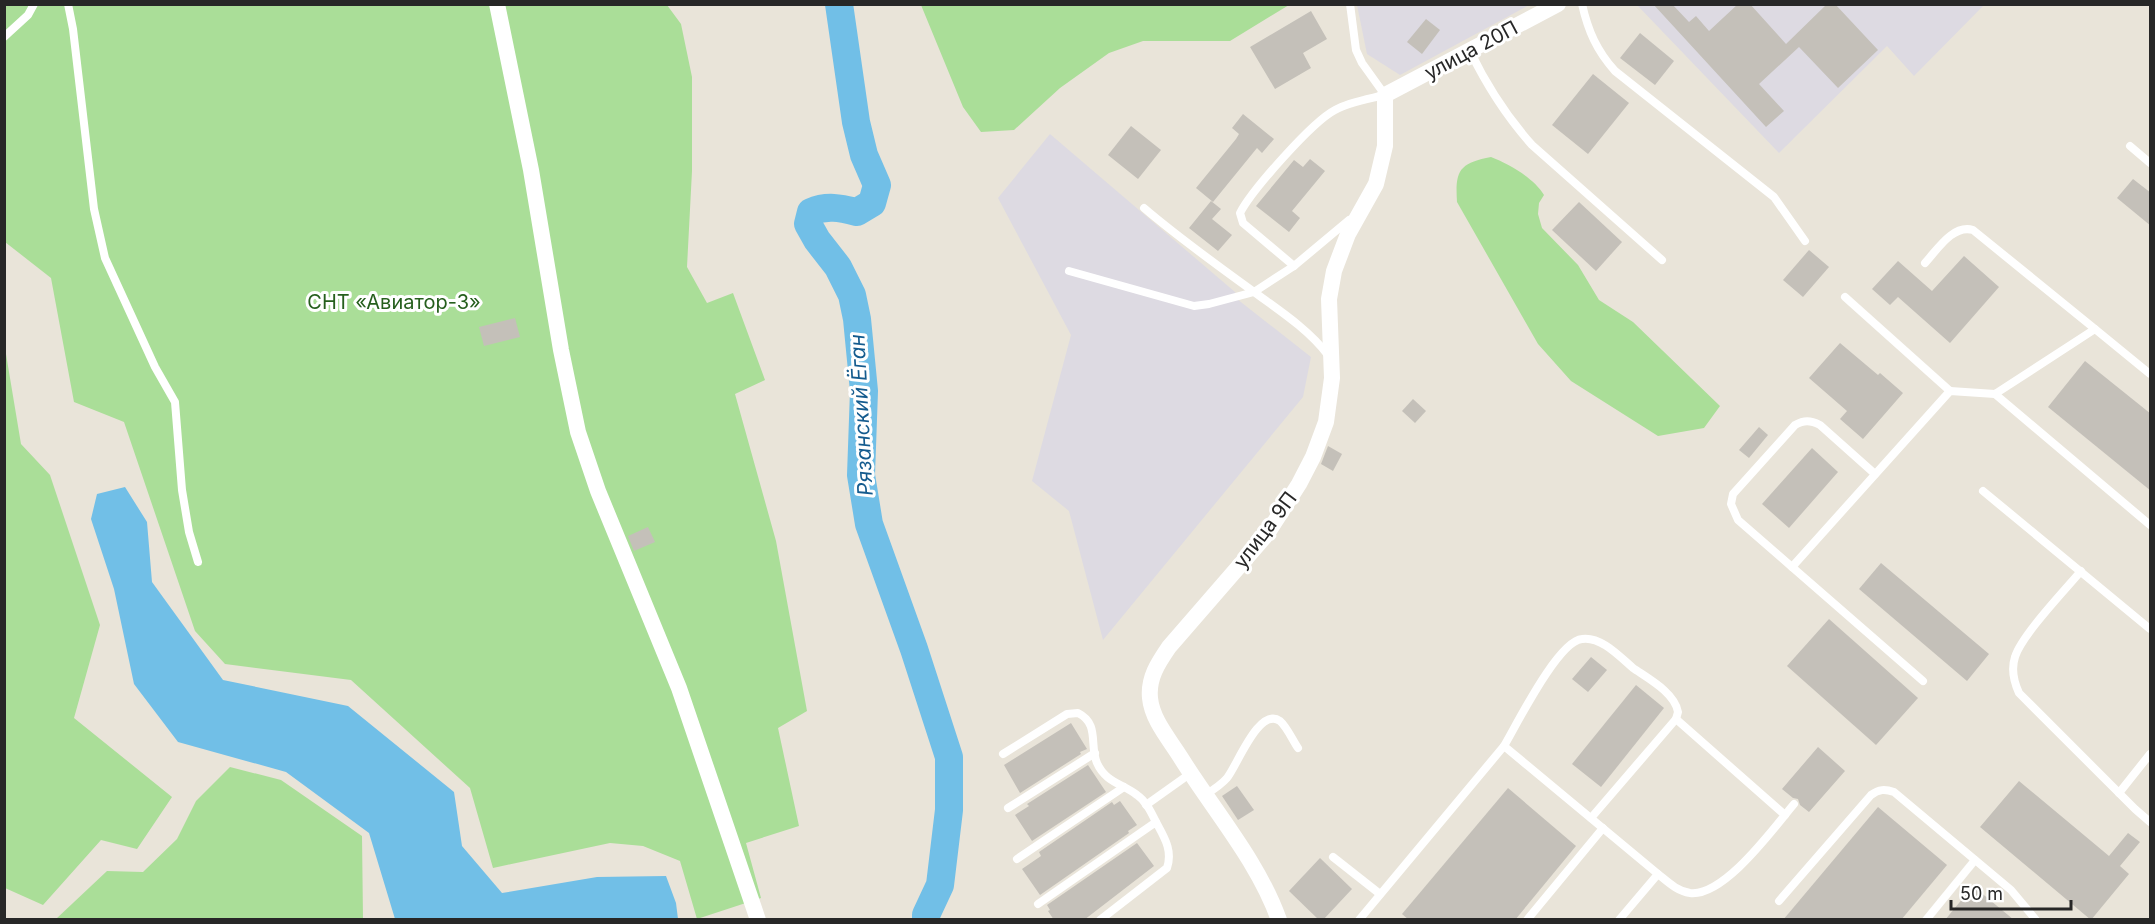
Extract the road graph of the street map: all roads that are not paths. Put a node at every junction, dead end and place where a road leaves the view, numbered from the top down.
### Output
1 (34, 4) edge
2 (68, 4) edge
3 (497, 4) edge
4 (1350, 4) edge
5 (1558, 4) edge
6 (1582, 4) edge
7 (4, 37) edge
8 (1470, 51) junction
9 (1385, 95) junction
10 (2130, 146) dead end
11 (2151, 163) edge
12 (1367, 203) junction
13 (1144, 208) dead end
14 (1805, 241) dead end
15 (1662, 260) dead end
16 (1925, 263) dead end
17 (1294, 266) junction
18 (1069, 271) dead end
19 (1254, 292) junction
20 (1845, 297) dead end
21 (2095, 329) junction
22 (1332, 361) junction
23 (2151, 374) edge
24 (1950, 391) junction
25 (1995, 394) junction
26 (1875, 474) junction
27 (1983, 491) dead end
28 (2151, 525) edge
29 (198, 562) dead end
30 (1792, 567) junction
31 (2080, 571) junction
32 (2151, 629) edge
33 (1923, 681) dead end
34 (1676, 719) junction
35 (1504, 746) junction
36 (1298, 748) dead end
37 (1095, 753) junction
38 (1003, 754) dead end
39 (2151, 754) edge
40 (1191, 773) junction
41 (1124, 787) junction
42 (2119, 793) junction
43 (1205, 795) junction
44 (1794, 804) dead end
45 (1146, 805) junction
46 (1008, 808) dead end
47 (1785, 815) junction
48 (1591, 818) junction
49 (1156, 822) junction
50 (2151, 822) edge
51 (1603, 828) junction
52 (1333, 857) dead end
53 (1017, 859) dead end
54 (1975, 860) junction
55 (1658, 874) junction
56 (1380, 894) junction
57 (1779, 901) dead end
58 (1038, 904) dead end
59 (1530, 918) edge
60 (758, 920) edge
61 (1100, 920) edge
62 (1279, 920) edge
63 (1359, 920) edge
64 (1619, 920) edge
65 (1926, 920) edge
66 (2036, 920) edge

1 - 7 lane
2 - 29 lane
3 - 60 street
4 - 9 lane
5 - 8 street, улица 20П
6 - 14 lane
8 - 9 street, улица 20П
8 - 15 lane
9 - 12 street, улица 9П
9 - 17 lane
10 - 11 lane
12 - 17 lane
12 - 22 street, улица 9П
13 - 19 lane
16 - 21 lane
17 - 19 lane
18 - 19 lane
19 - 22 lane
20 - 24 lane
21 - 23 lane
21 - 25 lane
22 - 40 street, улица 9П
24 - 25 lane
24 - 26 lane
25 - 28 lane
26 - 30 lane
26 - 30 lane
27 - 31 lane
30 - 33 lane
31 - 32 lane
31 - 42 lane
34 - 35 lane
34 - 47 lane
34 - 48 lane
35 - 48 lane
35 - 56 lane
36 - 43 lane
37 - 38 lane
37 - 41 lane
37 - 46 lane
39 - 42 lane
40 - 43 street, улица 9П
40 - 45 lane
41 - 45 lane
41 - 53 lane
42 - 50 lane
43 - 62 street, улица 9П
44 - 47 lane
45 - 49 lane
47 - 55 lane
48 - 51 lane
49 - 58 lane
49 - 61 lane
51 - 55 lane
51 - 59 lane
52 - 56 lane
54 - 57 lane
54 - 65 lane
54 - 66 lane
55 - 64 lane
56 - 63 lane

